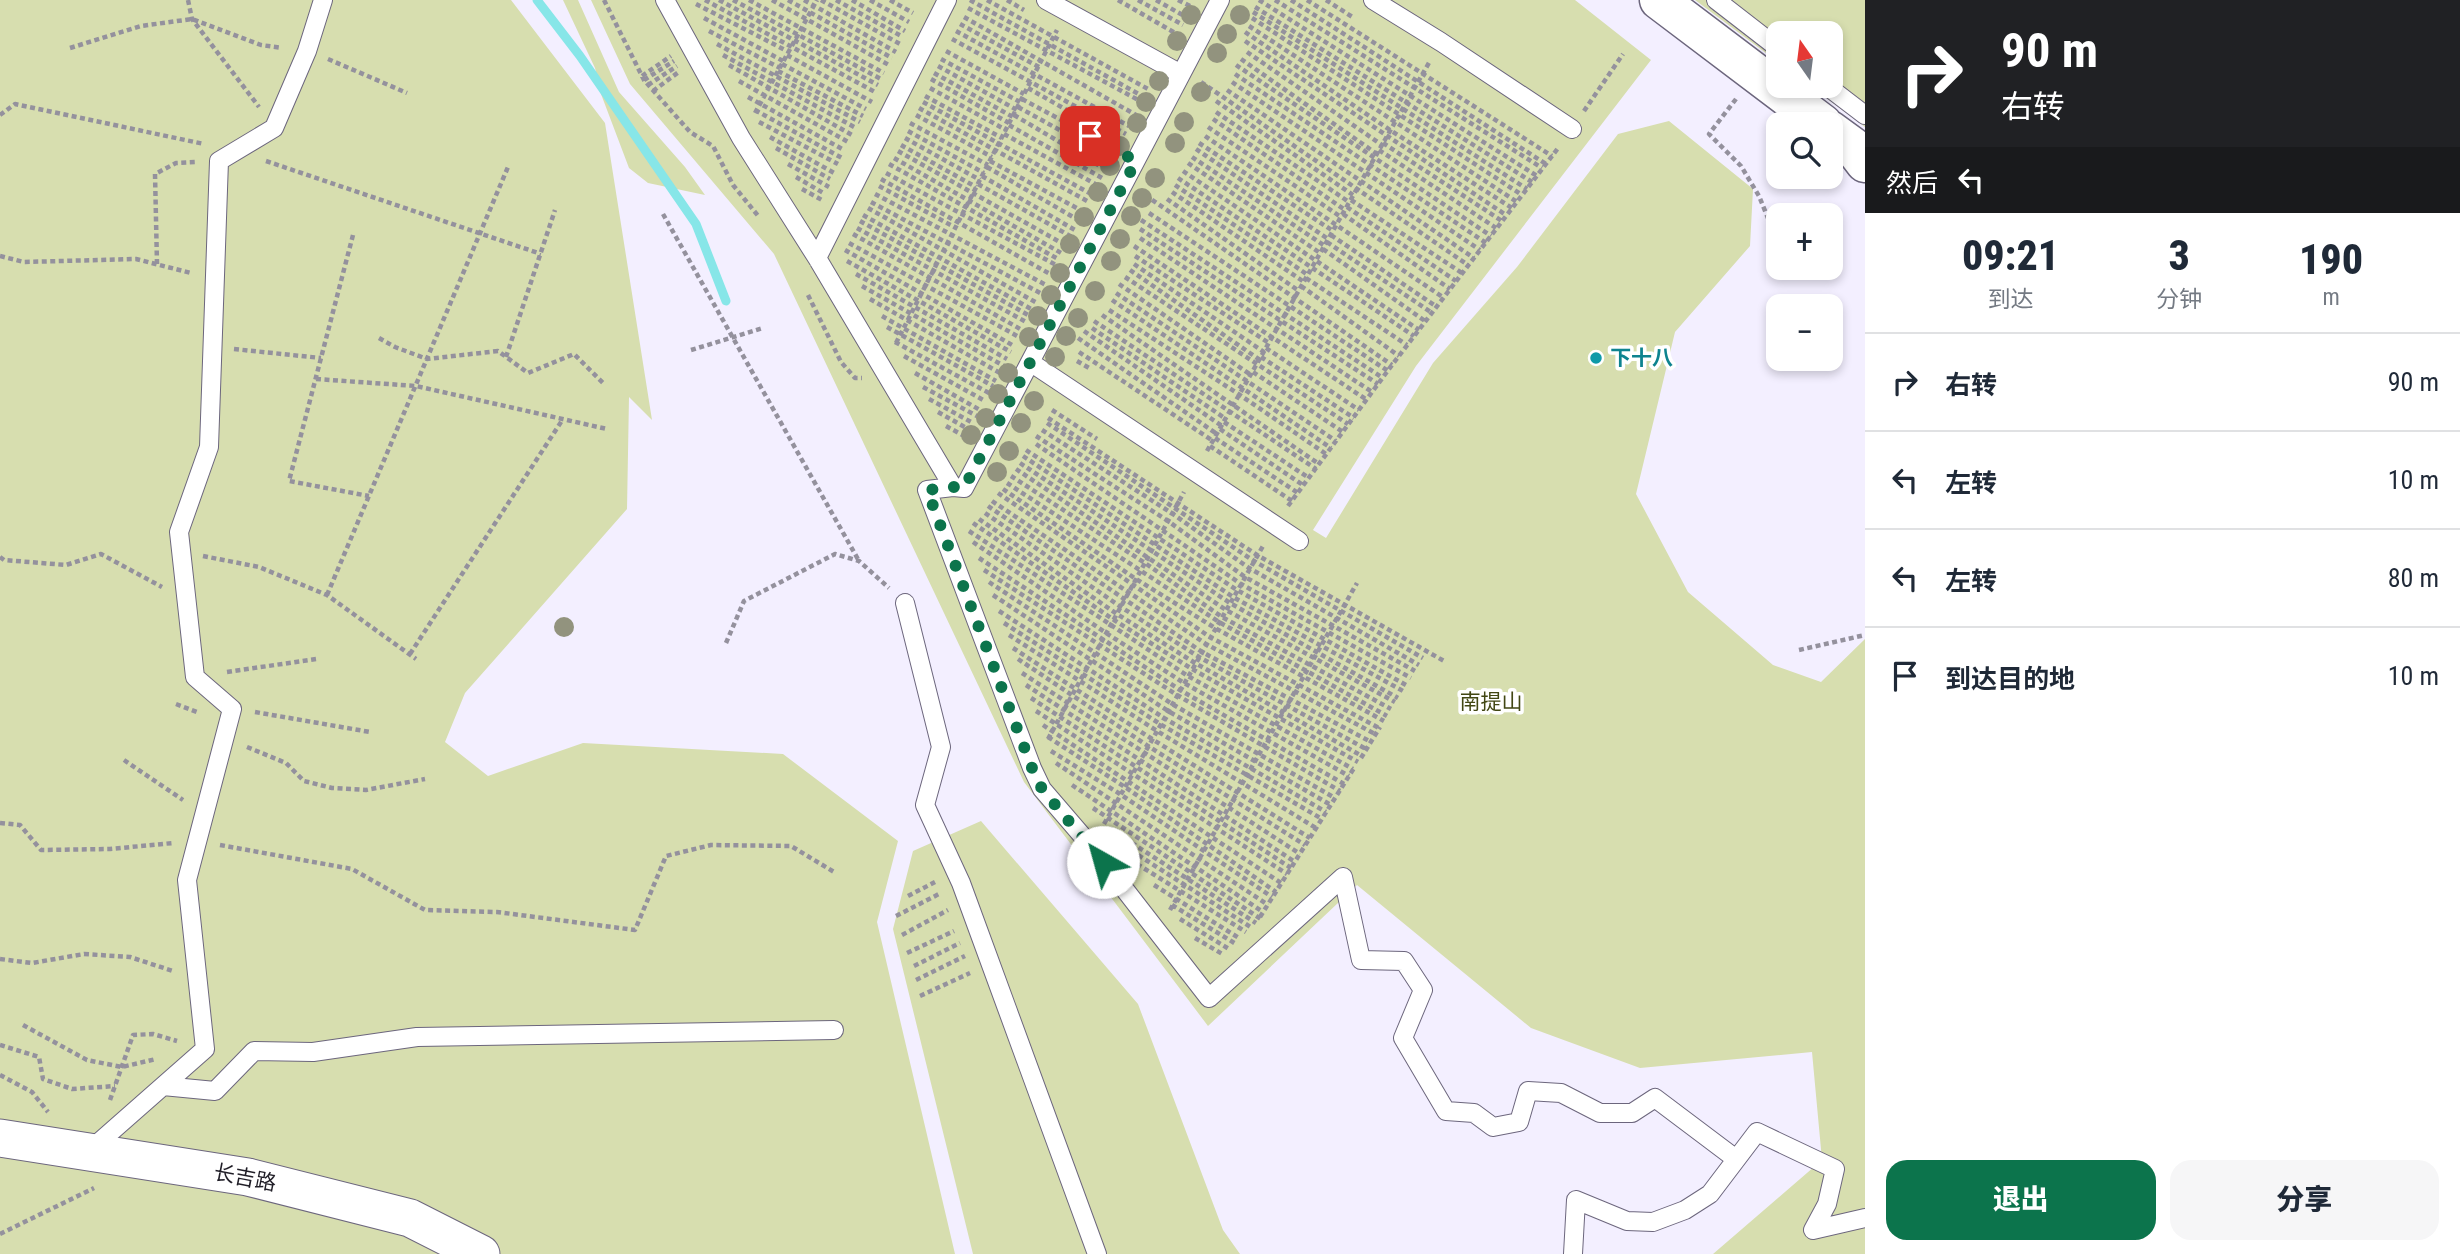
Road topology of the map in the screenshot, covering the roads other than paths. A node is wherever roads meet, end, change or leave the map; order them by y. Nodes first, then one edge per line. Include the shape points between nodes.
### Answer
1 (323, 0) edge
2 (1046, 0) edge
3 (1220, 0) edge
4 (1373, 0) edge
5 (1660, 0) edge
6 (1716, 0) edge
7 (677, 5) edge
8 (935, 23) edge
9 (1766, 59) edge
10 (1766, 59) edge
11 (1182, 72) junction
12 (1808, 98) edge
13 (1833, 98) edge
14 (1573, 129) road end
15 (1850, 136) edge
16 (832, 232) junction
17 (1034, 354) junction
18 (953, 487) junction
19 (1299, 541) dead end
20 (905, 603) road end
21 (834, 1030) dead end
22 (163, 1086) junction
23 (0, 1138) edge
24 (88, 1152) junction
25 (1736, 1159) junction
26 (1865, 1218) edge
27 (481, 1254) edge
28 (1097, 1254) edge
29 (1573, 1254) edge

1 - 22 lane via 274,128 219,161 209,447 179,532 195,677 229,715 187,880 205,1049
2 - 11 lane
3 - 11 lane
4 - 14 lane
5 - 9 street
6 - 10 lane
7 - 16 lane via 691,48 748,146
8 - 16 lane
11 - 17 lane
12 - 15 street
13 - 15 lane
16 - 18 lane via 842,302
17 - 18 lane via 964,488
17 - 19 lane
18 - 25 lane via 927,490 1042,789 1161,927 1209,998 1343,877 1361,961 1404,961 1423,990 1403,1038 1446,1111 1474,1113 1493,1127 1519,1122 1528,1091 1561,1093 1600,1113 1632,1114 1655,1098
20 - 28 lane via 941,747 925,805 964,891
21 - 22 lane via 417,1037 313,1052 254,1051 215,1091
22 - 24 lane
23 - 24 street, 长吉路
24 - 27 street, 长吉路 via 248,1177 410,1218
25 - 26 lane via 1758,1132 1835,1169 1827,1204 1813,1230
25 - 29 lane via 1710,1194 1654,1222 1627,1221 1576,1200

